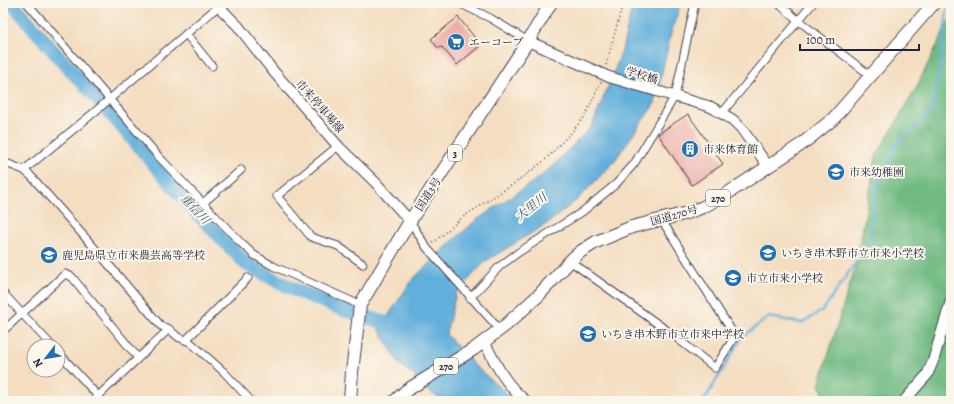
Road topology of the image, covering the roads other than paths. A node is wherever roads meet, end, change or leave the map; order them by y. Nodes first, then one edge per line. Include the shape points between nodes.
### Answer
1 (27, 3) edge
2 (459, 3) edge
3 (551, 3) edge
4 (695, 3) edge
5 (778, 3) edge
6 (813, 3) edge
7 (934, 3) edge
8 (218, 4) edge
9 (799, 21) junction
10 (186, 34) junction
11 (528, 41) junction
12 (212, 66) dead end
13 (871, 76) junction
14 (671, 96) junction
15 (110, 99) junction
16 (722, 113) junction
17 (338, 146) junction
18 (3, 162) edge
19 (768, 166) junction
20 (24, 170) junction
21 (240, 170) dead end
22 (203, 203) junction
23 (661, 219) junction
24 (410, 221) junction
25 (570, 261) junction
26 (363, 264) dead end
27 (248, 278) dead end
28 (3, 293) edge
29 (469, 296) junction
30 (951, 301) edge
31 (360, 305) junction
32 (22, 314) junction
33 (170, 329) junction
34 (500, 330) junction
35 (3, 331) edge
36 (44, 338) edge
37 (186, 340) junction
38 (484, 342) junction
39 (138, 358) junction
40 (66, 361) edge
41 (98, 396) junction
42 (93, 401) edge
43 (251, 401) edge
44 (350, 401) edge
45 (395, 401) edge
46 (526, 401) edge
47 (904, 401) edge

1 - 15 street
2 - 11 street
3 - 11 highway, 国道3号 / 3
4 - 14 street
5 - 9 street
6 - 9 street
7 - 13 highway, 国道270号 / 270
8 - 10 street
8 - 17 street, 市来停車場線
9 - 13 street
9 - 16 street
10 - 12 street
10 - 15 street
11 - 14 street, 学校橋 via 606,76
11 - 24 highway, 国道3号 / 3
13 - 19 highway, 国道270号 / 270 via 833,119 802,144
14 - 16 street, 学校橋
14 - 29 street via 634,164 616,184 582,212 500,266
15 - 20 street
15 - 22 street
16 - 19 street, 学校橋 via 741,128
17 - 24 street, 市来停車場線
17 - 26 street via 277,196 311,236 338,246
18 - 20 street
19 - 23 highway, 国道270号 / 270 via 703,207
20 - 33 street via 161,326
21 - 22 street
22 - 31 street via 254,255 289,274
23 - 25 highway, 国道270号 / 270 via 619,232 589,246
23 - 25 street via 735,336 715,368
24 - 29 street via 429,249
24 - 31 highway, 国道3号 / 3
25 - 34 highway, 国道270号 / 270 via 524,310
27 - 37 street
28 - 32 street
29 - 34 street
30 - 47 street via 927,375
31 - 44 highway, 国道3号 / 3
32 - 35 street
32 - 36 street
32 - 39 street via 65,274 72,277
33 - 37 street via 178,337
33 - 39 street
34 - 38 highway, 国道270号 / 270
37 - 43 street via 224,372
38 - 45 highway, 国道270号 / 270 via 417,384
38 - 46 street via 512,388
39 - 41 street
40 - 41 street
41 - 42 street

